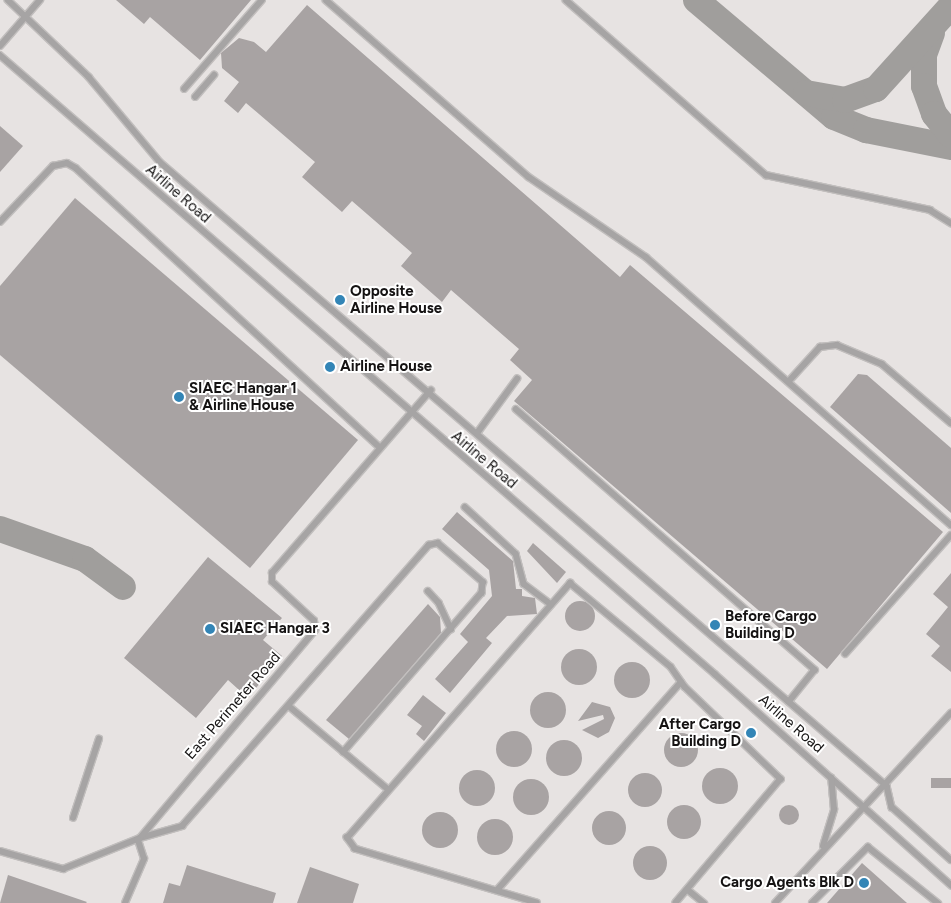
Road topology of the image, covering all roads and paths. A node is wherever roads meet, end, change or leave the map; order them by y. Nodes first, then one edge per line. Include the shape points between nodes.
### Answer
1 (8, 0) edge
2 (40, 0) edge
3 (262, 0) edge
4 (326, 0) edge
5 (566, 0) edge
6 (26, 15) junction
7 (0, 46) edge
8 (0, 55) edge
9 (214, 74) dead end
10 (184, 89) dead end
11 (194, 98) dead end
12 (0, 222) edge
13 (951, 222) edge
14 (517, 380) dead end
15 (789, 381) junction
16 (431, 390) junction
17 (516, 409) dead end
18 (410, 414) junction
19 (951, 423) edge
20 (478, 432) junction
21 (380, 448) junction
22 (465, 507) dead end
23 (951, 525) edge
24 (951, 535) edge
25 (428, 592) dead end
26 (552, 604) junction
27 (452, 629) junction
28 (845, 654) dead end
29 (682, 682) junction
30 (789, 702) junction
31 (289, 706) junction
32 (950, 715) edge
33 (99, 739) dead end
34 (344, 752) junction
35 (831, 776) junction
36 (887, 786) junction
37 (388, 789) junction
38 (864, 807) junction
39 (73, 818) dead end
40 (139, 839) junction
41 (0, 851) edge
42 (822, 851) junction
43 (951, 860) edge
44 (951, 885) edge
45 (498, 890) junction
46 (688, 890) junction
47 (125, 903) edge
48 (536, 903) edge
49 (676, 903) edge
50 (704, 903) edge
51 (775, 903) edge
52 (812, 903) edge
53 (938, 903) edge

1 - 6 lane, Airline Road
2 - 6 lane
3 - 10 lane
4 - 15 lane via 529,177 632,245
5 - 13 lane via 766,175 930,210
6 - 7 lane
6 - 16 lane, Airline Road via 89,77 160,162
8 - 18 lane, Airline Road
9 - 11 lane
12 - 21 lane via 53,166 67,163 76,168
14 - 20 lane
15 - 19 lane via 820,346 838,345 882,364
15 - 23 lane
16 - 18 lane, East Perimeter Road
16 - 20 lane, Airline Road
17 - 30 lane via 815,670
18 - 21 lane, East Perimeter Road
18 - 35 lane, Airline Road
20 - 30 lane, Airline Road
21 - 40 lane, East Perimeter Road via 272,573 272,582 314,621 315,630
22 - 26 lane via 516,554 524,584
24 - 28 lane
25 - 27 lane via 439,603
26 - 29 lane via 572,584 671,667
26 - 37 lane
27 - 31 lane via 482,593 483,582 433,542
27 - 34 lane
29 - 45 lane
29 - 46 lane via 782,779
30 - 36 lane, Airline Road
31 - 34 lane
31 - 40 lane via 182,826
32 - 36 lane
33 - 39 lane
34 - 37 lane
35 - 38 lane, Airline Road
35 - 42 lane via 834,810
36 - 38 lane
36 - 43 lane via 892,807
37 - 45 lane via 349,834 351,847
38 - 42 lane
38 - 44 lane, Airline Road
40 - 41 lane, East Perimeter Road via 63,869
40 - 47 lane via 144,859
42 - 51 lane
45 - 48 lane
46 - 49 lane
46 - 50 lane
52 - 53 lane via 868,847

